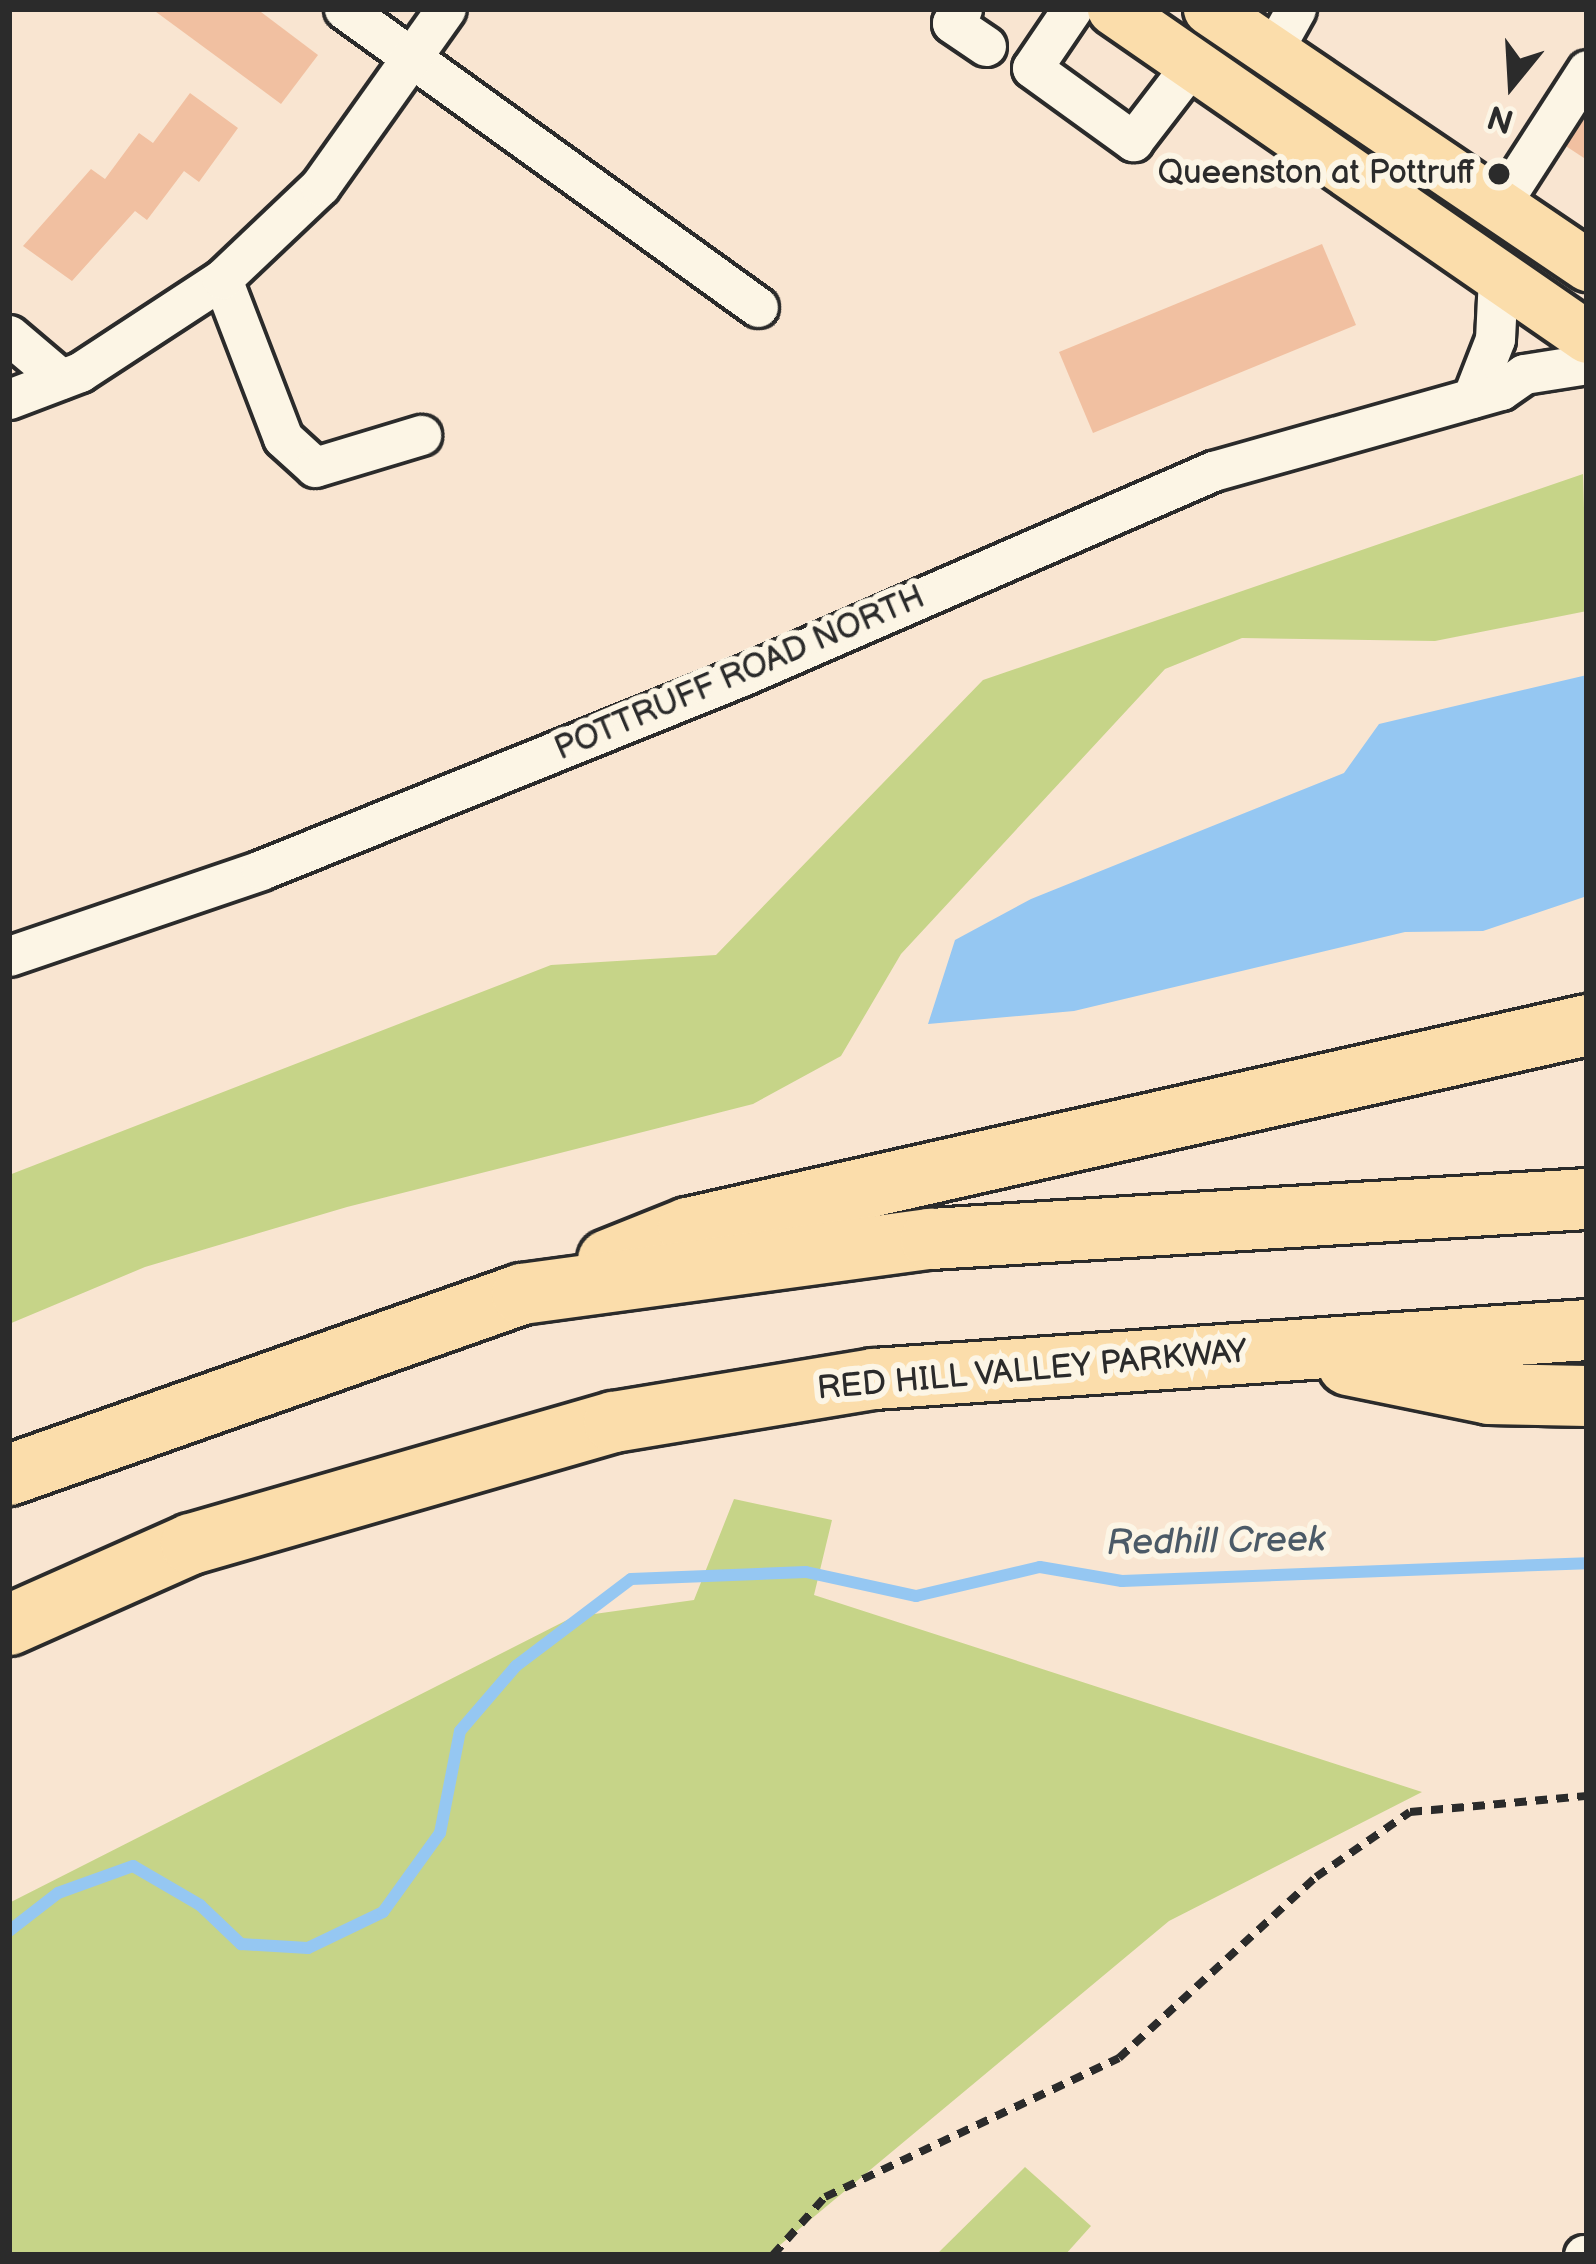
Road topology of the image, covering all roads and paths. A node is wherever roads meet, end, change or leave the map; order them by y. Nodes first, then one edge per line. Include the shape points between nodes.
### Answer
1 (344, 9) edge
2 (446, 9) edge
3 (962, 9) edge
4 (1072, 9) edge
5 (1113, 9) edge
6 (1254, 22) edge
7 (986, 46) dead end
8 (415, 58) junction
9 (1192, 64) junction
10 (1587, 70) edge
11 (1498, 208) junction
12 (1587, 265) edge
13 (1498, 278) junction
14 (222, 279) junction
15 (758, 307) dead end
16 (9, 335) edge
17 (1587, 337) edge
18 (1587, 364) edge
19 (61, 379) junction
20 (1472, 398) junction
21 (9, 399) edge
22 (421, 436) dead end
23 (9, 956) edge
24 (1587, 1025) edge
25 (1587, 1199) edge
26 (522, 1294) junction
27 (1587, 1330) edge
28 (1277, 1350) junction
29 (1587, 1396) edge
30 (9, 1474) edge
31 (9, 1625) edge
32 (1587, 1796) edge
33 (773, 2255) edge

1 - 8 street
2 - 8 street
3 - 7 street via 952,23
4 - 9 street via 1032,68 1133,141
5 - 9 main road
6 - 11 main road
8 - 14 street via 320,186
8 - 15 street
9 - 13 main road
10 - 11 street
11 - 12 main road
13 - 17 main road
13 - 20 street via 1495,339
14 - 19 street
14 - 22 street via 283,438 315,466
16 - 19 street
18 - 20 street, POTTRUFF ROAD NORTH via 1524,374
19 - 21 street
20 - 23 street, POTTRUFF ROAD NORTH via 1213,471 480,782
24 - 26 highway via 688,1228
25 - 26 highway via 932,1239
26 - 30 highway via 313,1360
27 - 28 highway, RED HILL VALLEY PARKWAY
28 - 29 highway via 1489,1394
28 - 31 highway, RED HILL VALLEY PARKWAY via 874,1379 614,1422 191,1544
32 - 33 path via 1410,1812 1316,1877 1119,2058 825,2197

